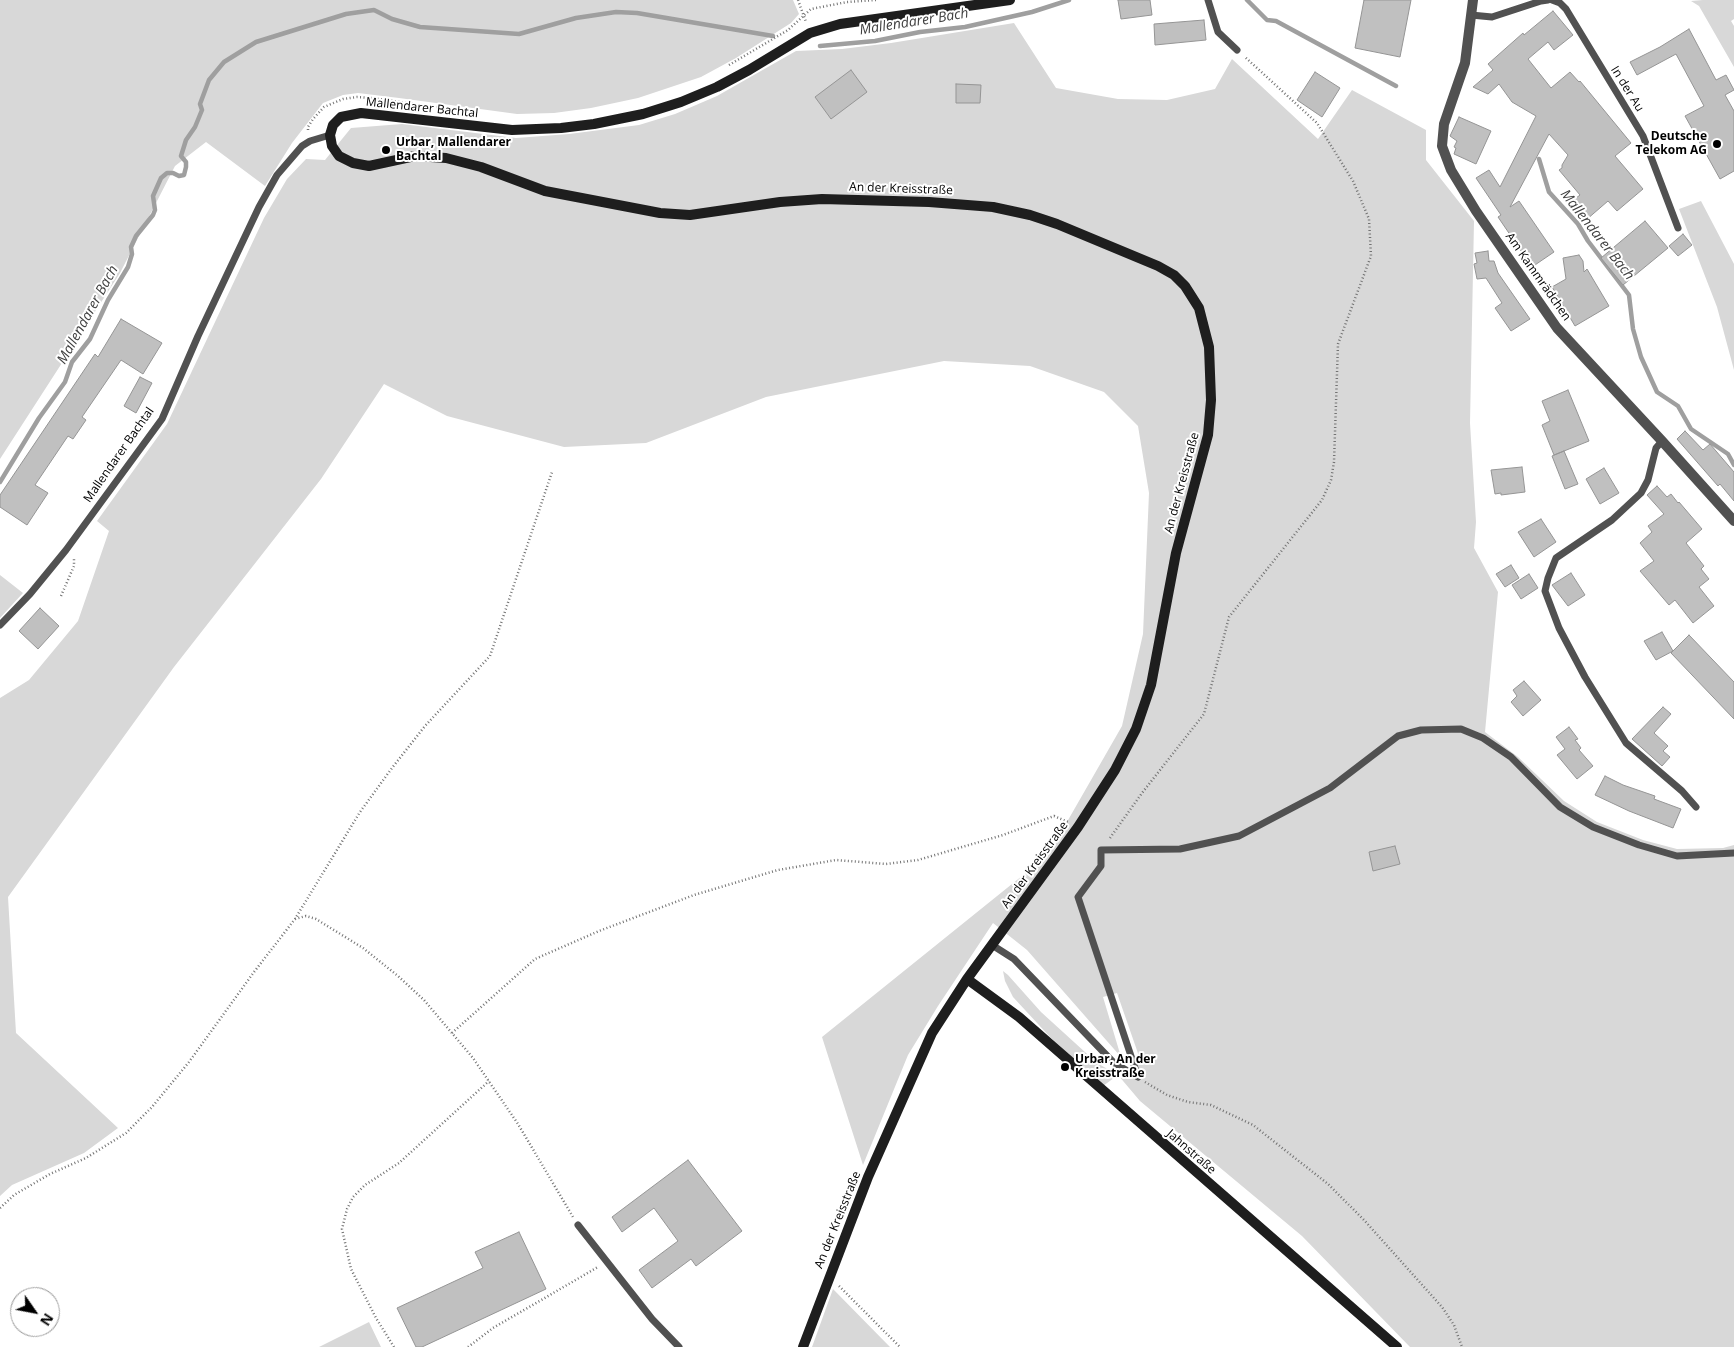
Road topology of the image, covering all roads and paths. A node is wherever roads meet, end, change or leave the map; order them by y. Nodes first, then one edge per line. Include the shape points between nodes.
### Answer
1 (798, 0) edge
2 (876, 0) edge
3 (1010, 0) edge
4 (1208, 0) edge
5 (1473, 0) edge
6 (1548, 0) edge
7 (1552, 0) edge
8 (804, 15) junction
9 (1471, 15) junction
10 (1237, 50) joint
11 (725, 67) dead end
12 (445, 109) dead end
13 (330, 135) junction
14 (310, 141) junction
15 (1678, 228) dead end
16 (1662, 441) junction
17 (552, 472) dead end
18 (1734, 520) edge
19 (66, 550) junction
20 (61, 596) dead end
21 (0, 625) edge
22 (1696, 807) dead end
23 (1078, 827) junction
24 (1101, 850) junction
25 (1734, 853) edge
26 (295, 919) junction
27 (992, 945) junction
28 (967, 979) junction
29 (452, 1033) junction
30 (1138, 1077) junction
31 (488, 1081) junction
32 (0, 1208) edge
33 (578, 1225) joint
34 (607, 1262) junction
35 (828, 1280) junction
36 (394, 1347) edge
37 (468, 1347) edge
38 (679, 1347) edge
39 (803, 1347) edge
40 (900, 1347) edge
41 (1396, 1347) edge
42 (1462, 1347) edge

1 - 8 path
2 - 8 path via 811,9
3 - 13 street, Mallendarer Bachtal via 840,24 810,33 718,87 643,114 594,124 512,130 361,113 341,117
4 - 10 lane via 1218,32
5 - 9 street, Am Kammrädchen
6 - 9 lane via 1492,17
7 - 15 lane, In der Au via 1566,10 1643,136
8 - 11 path via 788,30
9 - 16 street, Am Kammrädchen via 1465,63 1444,124 1442,146 1451,170 1557,328
10 - 24 path via 1317,123 1353,181 1369,219 1371,256 1338,344 1334,462 1331,480 1322,500 1229,617 1204,714
12 - 14 path via 372,98 343,99 324,107 313,119 308,127
13 - 14 lane, Mallendarer Bachtal
13 - 23 street, An der Kreisstraße via 339,156 353,163 369,166 415,156 446,158 482,166 545,191 660,213 690,215 822,199 993,207 1057,224 1127,252 1166,271 1185,286 1199,308 1209,347 1211,400 1208,436 1176,553 1151,685 1136,729
14 - 19 lane, Mallendarer Bachtal via 296,152 278,175 259,207 162,419
16 - 18 street, Am Kammrädchen
16 - 22 lane via 1656,448 1648,480 1641,493 1612,520 1556,558 1546,591 1559,628 1626,743
17 - 26 path via 490,656 425,726 392,768 360,812
19 - 20 path via 72,555 74,566
19 - 21 lane, Mallendarer Bachtal
23 - 27 street, An der Kreisstraße
23 - 29 path via 1054,816 918,860 886,864 836,860 778,870 694,895 535,959
24 - 25 lane via 1180,849 1239,836 1330,788 1398,736 1421,730 1461,729 1483,738 1511,757 1560,807 1593,827 1639,846 1677,856
24 - 30 lane via 1101,866 1078,897
26 - 29 path via 306,916 316,919 363,948 424,1000
26 - 32 path via 189,1062 126,1133 14,1195
27 - 28 street, An der Kreisstraße
27 - 30 lane via 1014,959 1114,1063
28 - 35 street, An der Kreisstraße via 932,1033 868,1176
28 - 41 street, Jahnstraße via 1019,1017
29 - 31 path
30 - 42 path via 1166,1095 1211,1106 1253,1125 1328,1184 1442,1307 1454,1325
31 - 33 path via 518,1124
31 - 36 path via 399,1163 365,1186 347,1209 342,1228 351,1269
33 - 34 lane
34 - 37 path via 493,1328
34 - 38 lane via 652,1319
35 - 39 street, An der Kreisstraße
35 - 40 path via 835,1282

